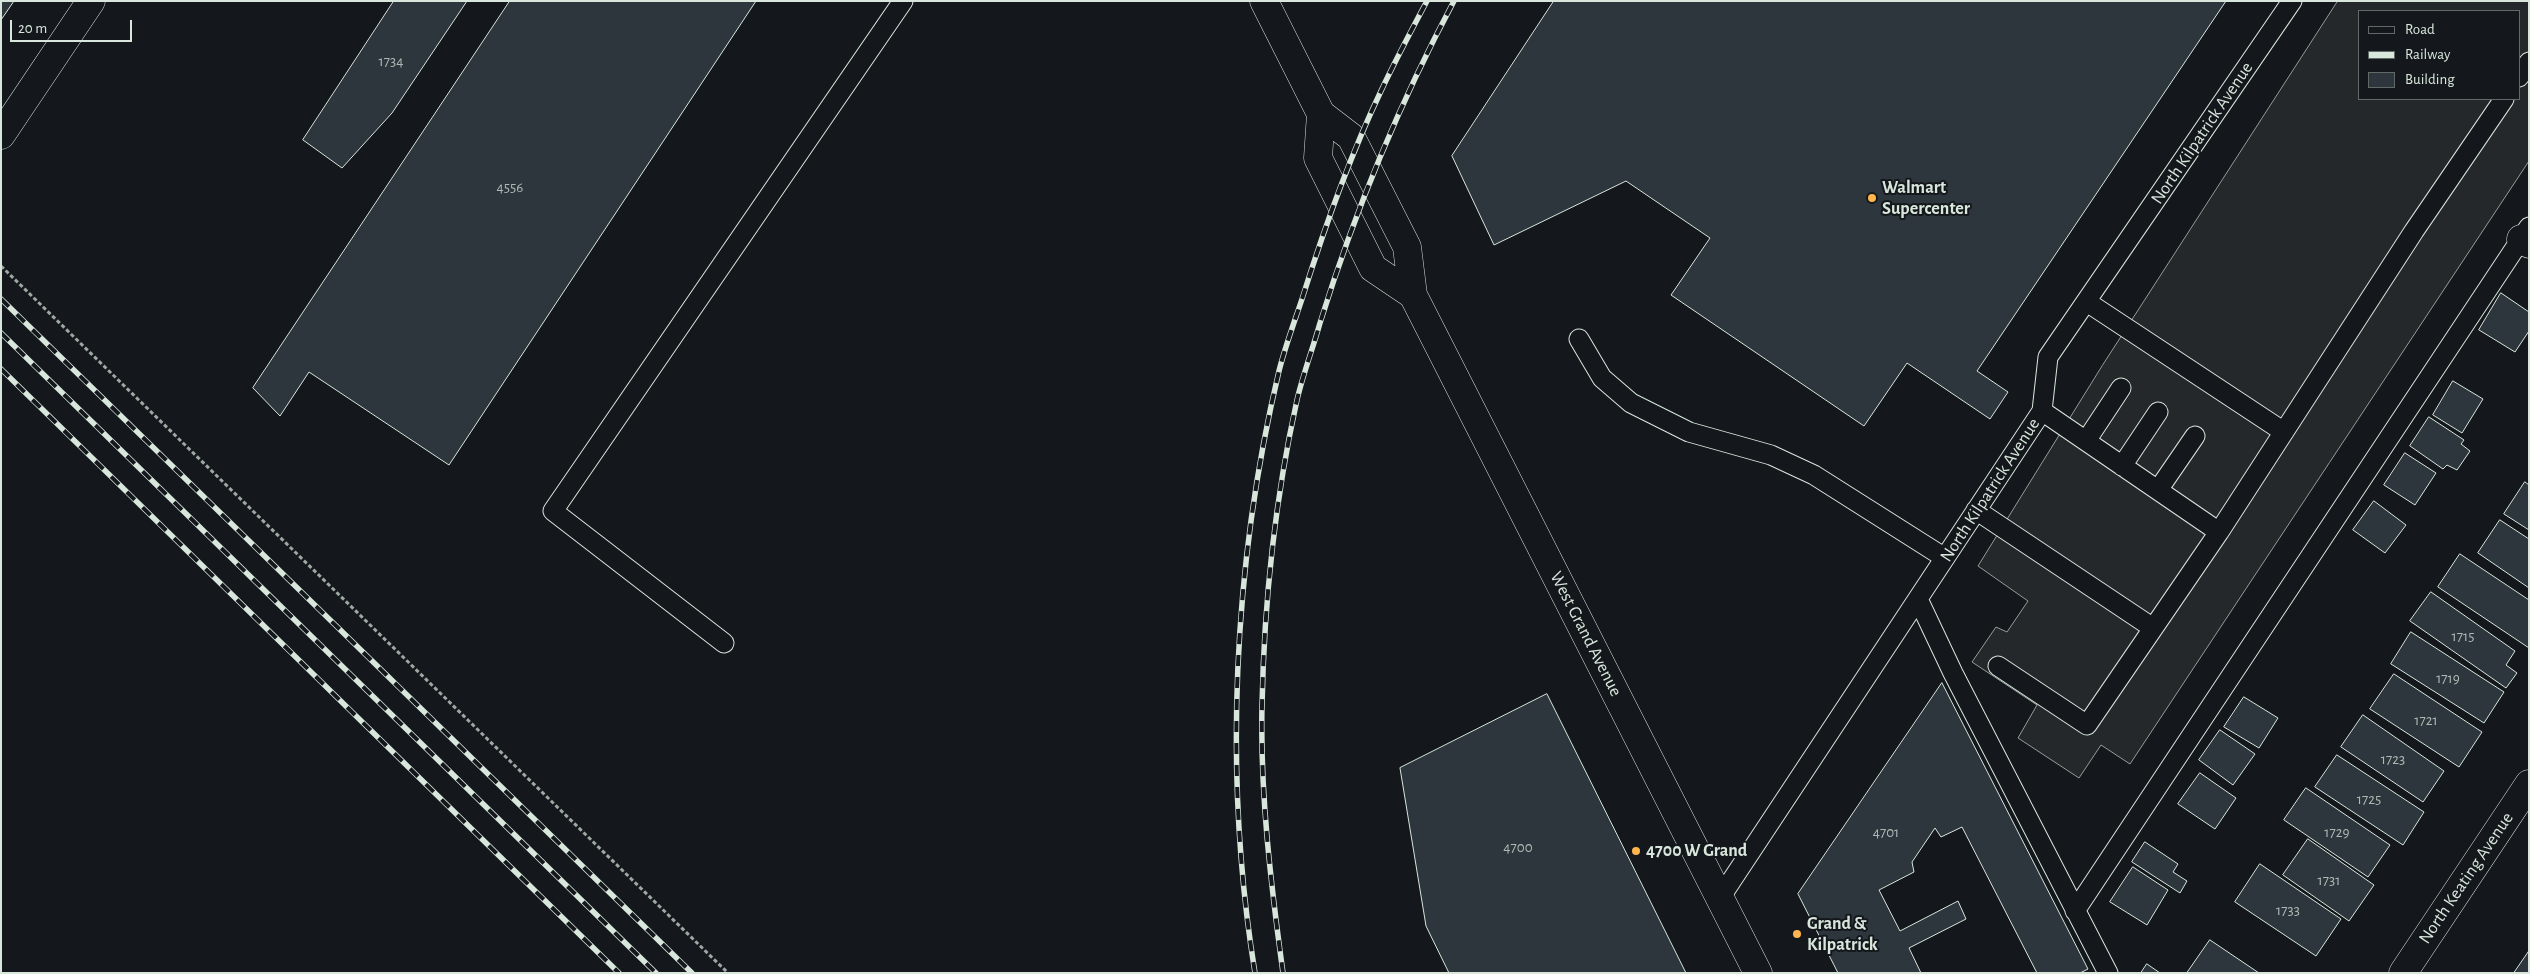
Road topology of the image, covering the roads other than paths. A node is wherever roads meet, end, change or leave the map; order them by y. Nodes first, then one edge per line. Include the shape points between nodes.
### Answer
1 (91, 1) edge
2 (903, 1) edge
3 (1264, 1) edge
4 (2292, 1) edge
5 (2529, 62) edge
6 (2520, 76) edge
7 (2503, 100) edge
8 (1321, 114) junction
9 (1, 135) edge
10 (2526, 237) edge
11 (1413, 295) junction
12 (2087, 302) junction
13 (1578, 339) dead end
14 (2121, 388) dead end
15 (2042, 411) junction
16 (2158, 412) dead end
17 (2284, 432) junction
18 (2194, 436) dead end
19 (2086, 441) junction
20 (2122, 466) junction
21 (2158, 490) junction
22 (1976, 510) junction
23 (2219, 532) junction
24 (1945, 558) junction
25 (1918, 599) junction
26 (2153, 628) junction
27 (724, 643) dead end
28 (1998, 666) dead end
29 (2529, 784) edge
30 (1720, 898) junction
31 (2076, 911) junction
32 (1758, 973) edge
33 (2108, 973) edge
34 (2403, 973) edge

1 - 9 main road
2 - 27 lane via 553,511
3 - 8 main road, West Grand Avenue
4 - 12 lane, North Kilpatrick Avenue
5 - 6 lane
7 - 17 lane
8 - 11 main road, West Grand Avenue via 1351,137 1360,154 1407,247
8 - 11 main road, West Grand Avenue via 1318,158 1373,268
10 - 31 lane
11 - 30 main road, West Grand Avenue
12 - 15 lane, North Kilpatrick Avenue via 2048,357
12 - 17 lane via 2145,350 2219,400
13 - 24 lane via 1602,378 1631,403 1689,432 1771,456 1814,475
14 - 19 lane
15 - 19 lane
15 - 22 lane, North Kilpatrick Avenue
16 - 20 lane
17 - 23 lane
18 - 21 lane
19 - 20 lane
20 - 21 lane
21 - 23 lane
22 - 24 lane, North Kilpatrick Avenue
22 - 26 lane
23 - 26 lane
24 - 25 lane, North Kilpatrick Avenue
25 - 30 lane, North Kilpatrick Avenue
25 - 31 lane
26 - 28 lane via 2087,725
29 - 34 main road, North Keating Avenue
30 - 32 main road, West Grand Avenue
31 - 33 lane

